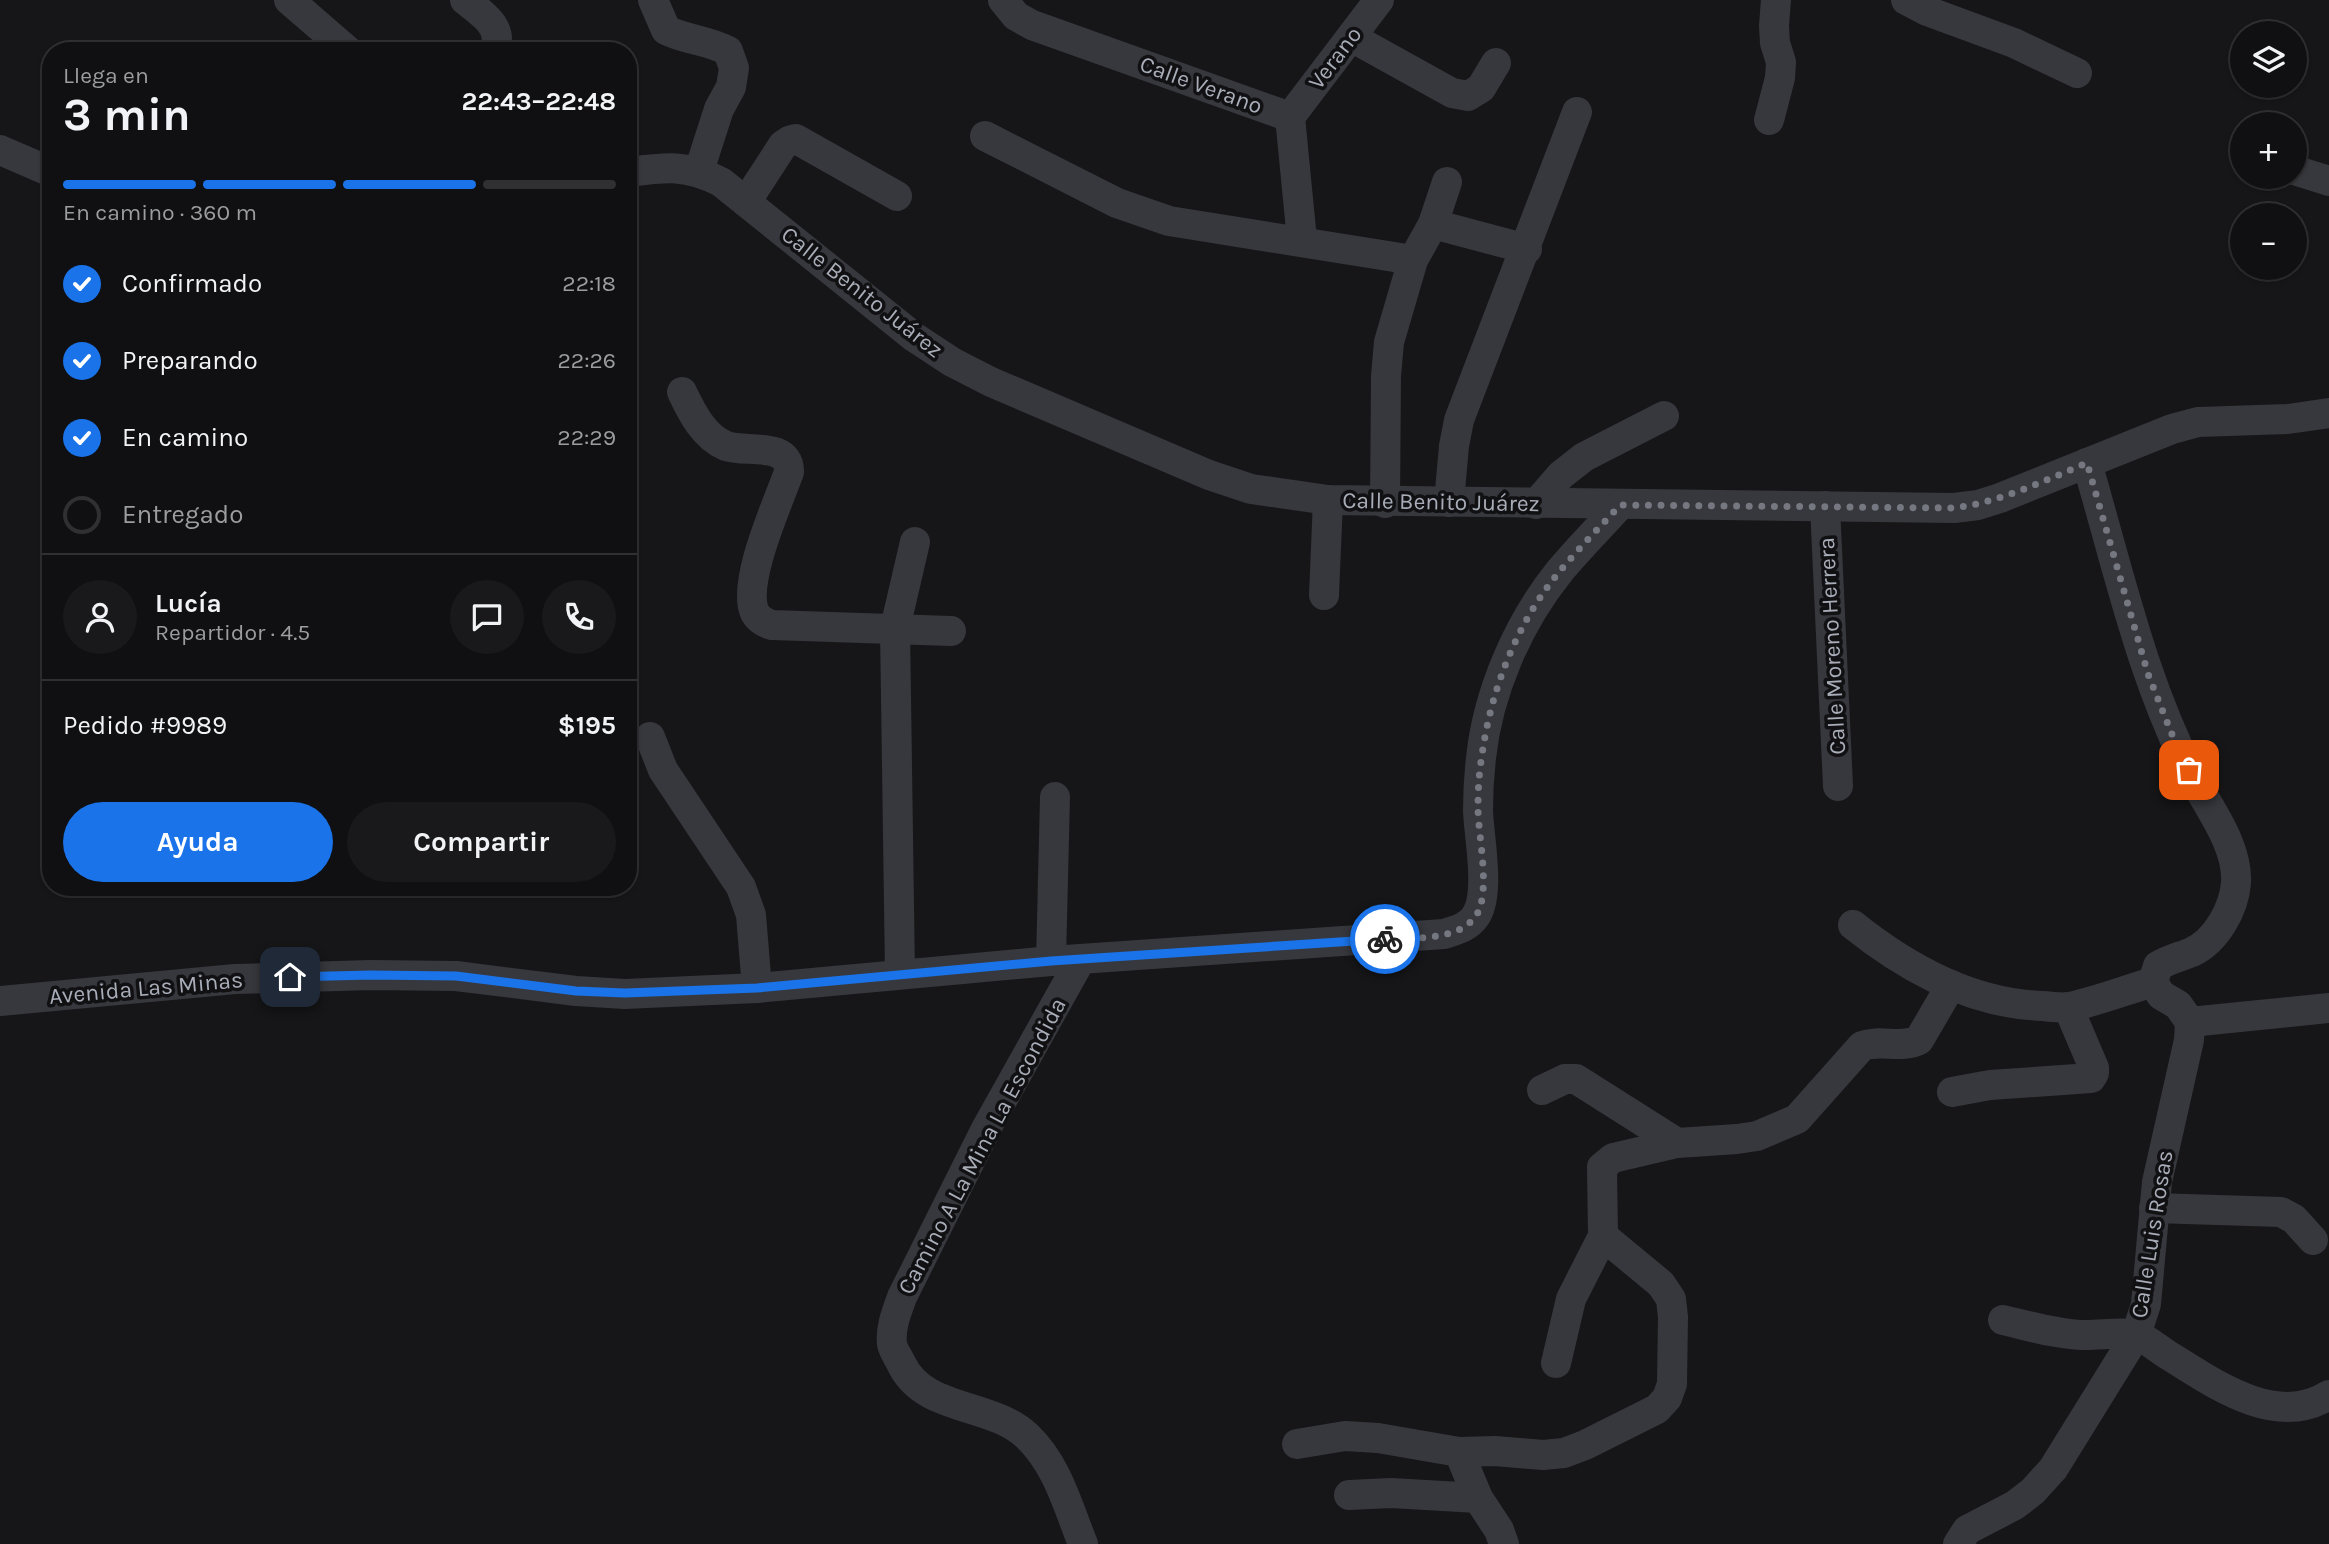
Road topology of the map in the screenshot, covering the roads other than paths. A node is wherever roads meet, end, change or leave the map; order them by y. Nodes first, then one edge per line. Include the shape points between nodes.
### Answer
1 (289, 0) edge
2 (465, 0) edge
3 (653, 0) edge
4 (1003, 0) edge
5 (1379, 0) edge
6 (1776, 0) edge
7 (1906, 0) edge
8 (1351, 37) junction
9 (338, 42) edge
10 (499, 42) edge
11 (1496, 63) dead end
12 (2077, 73) dead end
13 (1577, 112) dead end
14 (1290, 117) junction
15 (1769, 120) dead end
16 (985, 136) dead end
17 (0, 150) edge
18 (42, 168) edge
19 (637, 171) edge
20 (699, 171) junction
21 (2307, 174) edge
22 (1447, 181) dead end
23 (2329, 181) edge
24 (897, 196) dead end
25 (746, 202) junction
26 (1433, 224) junction
27 (1302, 240) junction
28 (1527, 249) junction
29 (1413, 260) junction
30 (682, 392) dead end
31 (2329, 413) edge
32 (1664, 416) dead end
33 (2087, 463) junction
34 (1328, 500) junction
35 (1449, 502) junction
36 (1385, 503) junction
37 (1536, 504) junction
38 (1620, 505) junction
39 (1825, 506) junction
40 (915, 542) dead end
41 (1324, 595) dead end
42 (895, 628) junction
43 (951, 631) dead end
44 (650, 737) dead end
45 (1838, 786) dead end
46 (1055, 797) dead end
47 (1853, 925) dead end
48 (1081, 960) junction
49 (1051, 961) junction
50 (900, 974) junction
51 (2153, 982) junction
52 (1951, 985) junction
53 (757, 988) junction
54 (0, 1001) edge
55 (2068, 1007) junction
56 (2329, 1008) edge
57 (2190, 1022) junction
58 (1542, 1090) dead end
59 (1952, 1092) dead end
60 (1677, 1143) junction
61 (2154, 1208) junction
62 (1603, 1236) junction
63 (2313, 1240) dead end
64 (2003, 1320) dead end
65 (2136, 1335) junction
66 (1556, 1363) dead end
67 (2329, 1395) edge
68 (1297, 1444) dead end
69 (1459, 1452) junction
70 (1349, 1495) dead end
71 (1478, 1498) junction
72 (1083, 1544) edge
73 (1504, 1544) edge
74 (1958, 1544) edge

1 - 9 street
2 - 10 street via 498,31
3 - 20 street via 666,30 728,51 734,68
4 - 14 street, Calle Verano via 1016,16 1032,25
5 - 8 street, Verano
6 - 15 street via 1775,43 1781,62
7 - 12 street
8 - 11 street via 1452,93 1468,96 1481,88
8 - 14 street, Verano
13 - 28 street
14 - 27 street, Calle Verano
16 - 27 street via 1117,203 1169,221
17 - 18 street
19 - 20 street, Calle Benito Juárez via 668,167
20 - 25 street, Calle Benito Juárez
21 - 23 street
22 - 26 street
24 - 25 street via 796,139 783,145
25 - 34 street, Calle Benito Juárez via 914,337 991,382 1209,475 1251,489
26 - 28 street
26 - 29 street
27 - 29 street
28 - 35 street via 1460,420
29 - 36 street via 1389,342
30 - 42 street via 708,434 727,446 776,452 789,463 753,580 756,615 772,625
31 - 33 street, Calle Benito Juárez via 2199,422
32 - 37 street via 1584,457
33 - 39 street, Calle Benito Juárez via 1978,505
33 - 51 street via 2161,710 2233,857 2236,883 2229,911 2214,935 2193,952 2158,966
34 - 36 street, Calle Benito Juárez
34 - 41 street
35 - 36 street, Calle Benito Juárez
35 - 37 street, Calle Benito Juárez
37 - 38 street, Calle Benito Juárez
38 - 39 street, Calle Benito Juárez
38 - 48 street, Avenida Las Minas via 1559,572 1532,611 1506,663 1481,756 1478,807 1483,896 1476,915 1464,928 1444,934
39 - 45 street, Calle Moreno Herrera
40 - 42 street
42 - 43 street
42 - 50 street
44 - 53 street via 663,770 741,887 751,915
46 - 49 street
47 - 52 street via 1887,952
48 - 49 street, Avenida Las Minas
48 - 72 street, Camino A La Mina La Escondida via 987,1127 902,1297 892,1344 906,1374 929,1395 1000,1419 1026,1434 1045,1455
49 - 50 street, Avenida Las Minas
50 - 53 street, Avenida Las Minas
51 - 55 street
51 - 57 street
52 - 55 street via 1990,1000
52 - 60 street via 1919,1040 1862,1046 1797,1119 1758,1136
53 - 54 street, Avenida Las Minas via 625,993 456,976 371,975 235,979
55 - 59 street via 2094,1068 2091,1078
56 - 57 street
57 - 61 street, Calle Luis Rosas
58 - 60 street via 1576,1079
60 - 62 street via 1606,1161 1601,1174
61 - 63 street via 2281,1212
61 - 65 street, Calle Luis Rosas via 2146,1304
62 - 66 street via 1572,1299
62 - 69 street via 1661,1284 1671,1299 1672,1384 1667,1398 1657,1409 1564,1453
64 - 65 street via 2068,1334
65 - 67 street via 2253,1402 2314,1405
65 - 74 street, Calle Luis Rosas via 2053,1469 2015,1505 1967,1530
68 - 69 street via 1345,1436
69 - 71 street
70 - 71 street
71 - 73 street

